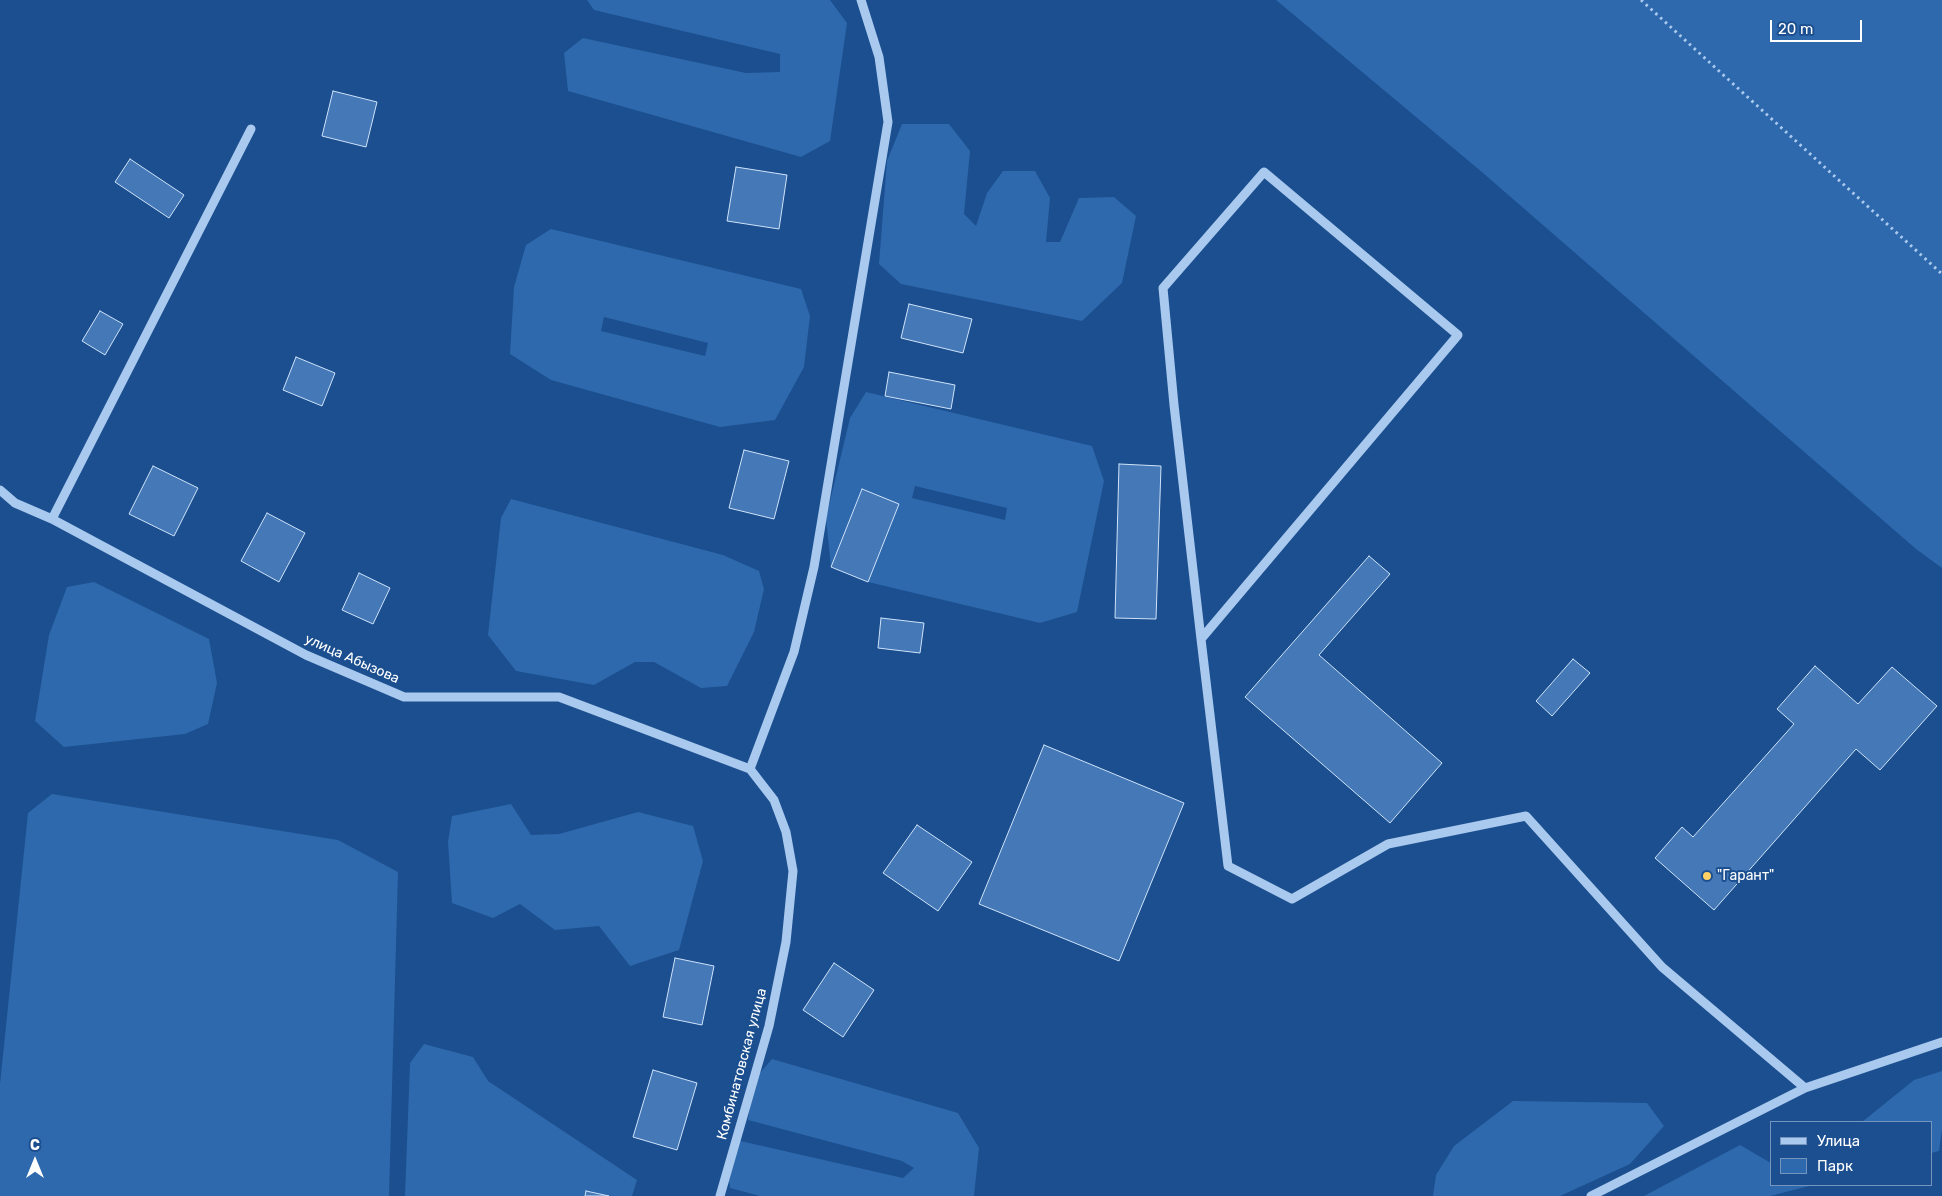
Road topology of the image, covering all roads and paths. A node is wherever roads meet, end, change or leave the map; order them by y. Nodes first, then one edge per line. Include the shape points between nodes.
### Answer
1 (861, 0) edge
2 (1641, 0) edge
3 (251, 129) dead end
4 (1942, 274) edge
5 (0, 490) edge
6 (52, 519) junction
7 (1201, 639) junction
8 (750, 769) junction
9 (1942, 1042) edge
10 (1804, 1088) junction
11 (720, 1196) edge
12 (1591, 1196) edge

1 - 8 street via 879,57 888,122 814,567 794,652
2 - 4 path
3 - 6 street
5 - 6 street, улица Абызова via 15,503
6 - 8 street, улица Абызова via 306,655 404,697 559,697
7 - 7 street via 1163,288 1264,172 1458,336
7 - 10 street via 1228,866 1292,899 1388,844 1526,816 1662,967
8 - 11 street, Комбинатовская улица via 774,800 786,832 793,871 786,942 769,1026
9 - 10 street
10 - 12 street

